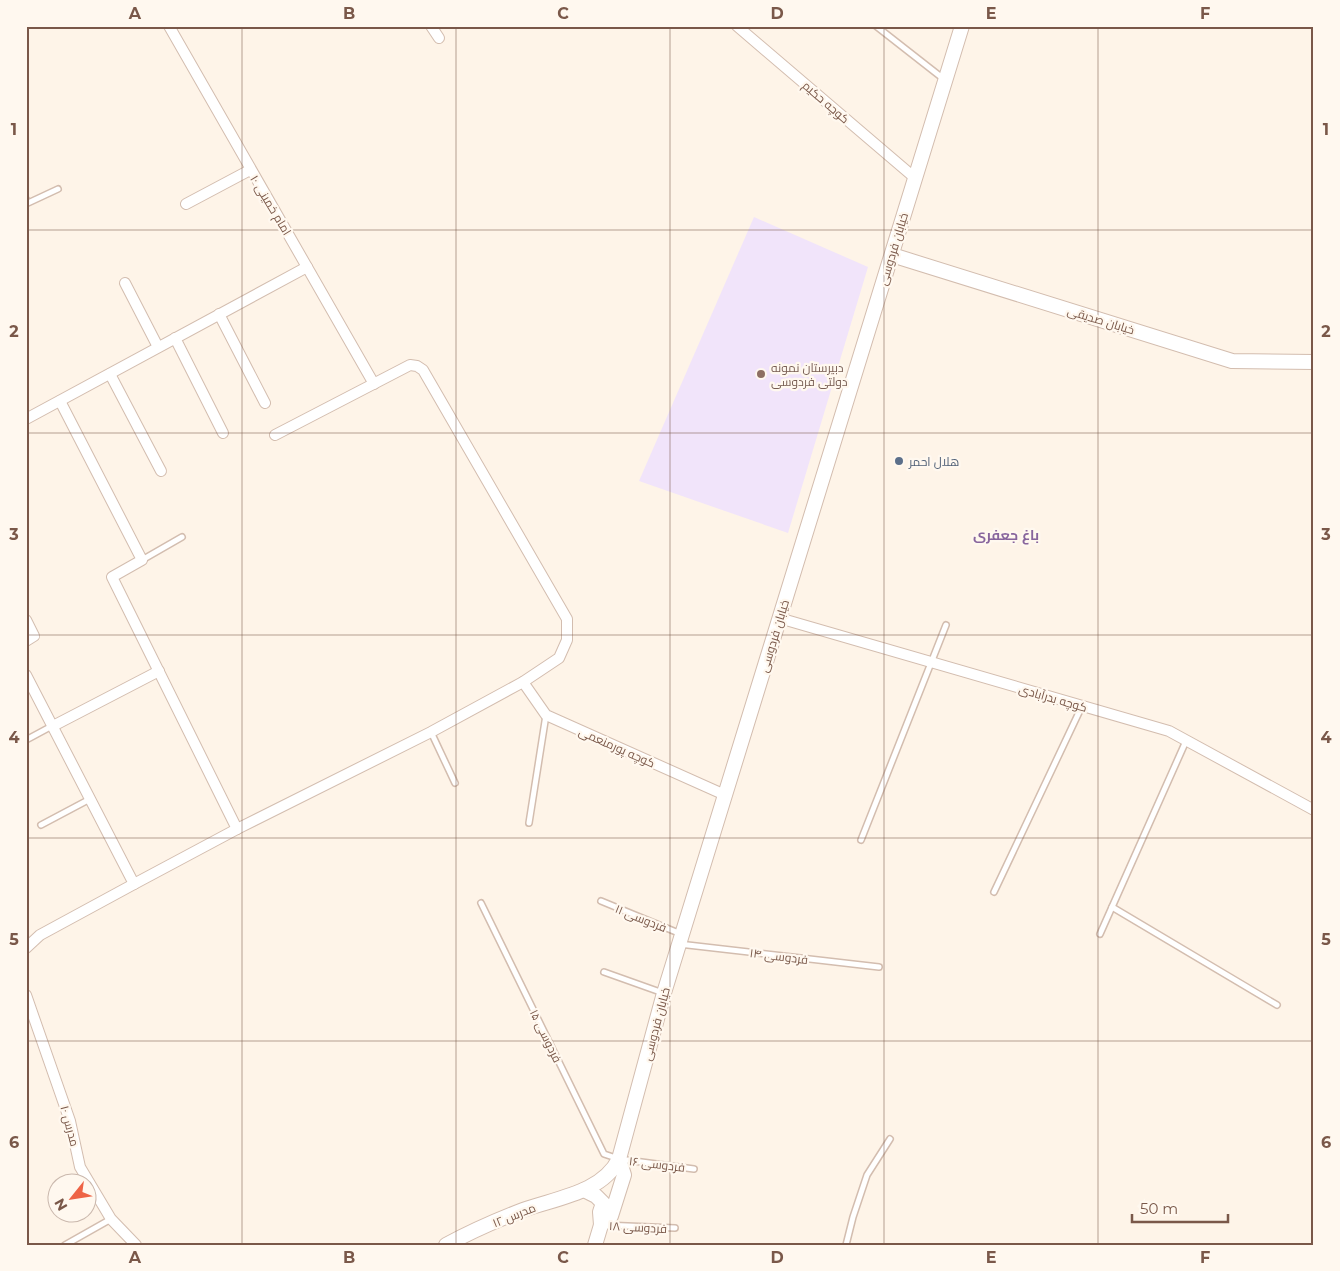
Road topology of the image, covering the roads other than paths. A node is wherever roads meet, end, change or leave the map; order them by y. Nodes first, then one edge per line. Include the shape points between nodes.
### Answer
1 (169, 26) edge
2 (431, 26) edge
3 (737, 26) edge
4 (876, 26) edge
5 (962, 26) edge
6 (439, 38) dead end
7 (946, 80) junction
8 (250, 170) junction
9 (915, 178) junction
10 (58, 188) dead end
11 (26, 199) edge
12 (186, 204) dead end
13 (892, 254) junction
14 (307, 267) junction
15 (125, 283) dead end
16 (219, 314) junction
17 (175, 338) junction
18 (158, 347) junction
19 (1314, 362) edge
20 (110, 374) junction
21 (374, 384) junction
22 (60, 401) junction
23 (265, 403) dead end
24 (26, 419) edge
25 (223, 433) dead end
26 (275, 435) dead end
27 (161, 471) dead end
28 (182, 537) dead end
29 (142, 560) junction
30 (779, 618) junction
31 (26, 620) edge
32 (946, 625) dead end
33 (26, 641) edge
34 (931, 662) junction
35 (159, 671) junction
36 (26, 675) edge
37 (523, 682) junction
38 (1082, 706) junction
39 (546, 715) junction
40 (53, 726) junction
41 (431, 732) junction
42 (26, 740) edge
43 (1186, 741) junction
44 (454, 783) dead end
45 (725, 795) junction
46 (90, 799) junction
47 (1314, 810) edge
48 (529, 823) dead end
49 (41, 825) dead end
50 (237, 829) junction
51 (862, 840) dead end
52 (134, 884) junction
53 (994, 892) dead end
54 (601, 901) dead end
55 (481, 902) dead end
56 (1112, 907) junction
57 (1100, 934) dead end
58 (680, 939) junction
59 (26, 948) edge
60 (879, 967) dead end
61 (604, 972) dead end
62 (664, 993) junction
63 (26, 994) edge
64 (1277, 1005) dead end
65 (890, 1139) dead end
66 (619, 1159) junction
67 (694, 1169) dead end
68 (584, 1190) junction
69 (112, 1219) junction
70 (601, 1225) junction
71 (675, 1228) dead end
72 (65, 1245) edge
73 (136, 1245) edge
74 (446, 1245) edge
75 (594, 1245) edge
76 (846, 1245) edge

1 - 8 street, امام خمینی ۱۰
2 - 6 street
3 - 9 street, کوچه حکیم
4 - 7 lane
5 - 7 street, خیابان فردوسی
7 - 9 street, خیابان فردوسی
8 - 12 street
8 - 14 street, امام خمینی ۱۰
9 - 13 street, خیابان فردوسی
10 - 11 lane via 28,203
13 - 19 street, خیابان صدیقی via 1232,361
13 - 30 street, خیابان فردوسی
14 - 16 street
14 - 21 street, امام خمینی ۱۰
15 - 18 street
16 - 17 street
16 - 23 street
17 - 18 street
17 - 25 street
18 - 20 street
20 - 22 street
20 - 27 street
21 - 26 street
21 - 37 street via 410,365 423,370 566,619 567,640 559,658
22 - 24 street
22 - 29 street
28 - 29 lane
29 - 35 street via 112,577
30 - 34 street, کوچه بدرآبادی
30 - 45 street, خیابان فردوسی
31 - 33 street via 34,636
32 - 34 lane
34 - 38 street, کوچه بدرآبادی
34 - 51 lane
35 - 40 street
35 - 50 street
36 - 40 street
37 - 39 street
37 - 41 street
38 - 43 street, کوچه بدرآبادی via 1169,731
38 - 53 lane
39 - 45 street, کوچه پورمنعمی
39 - 48 lane
40 - 42 lane
40 - 46 street
41 - 44 lane
41 - 50 street
43 - 47 street, کوچه بدرآبادی
43 - 56 lane
45 - 58 street, خیابان فردوسی
46 - 49 lane
46 - 52 street
50 - 52 street
52 - 59 street via 40,935
54 - 58 lane, فردوسی ۱۱
55 - 66 lane, فردوسی ۱۵ via 604,1154
56 - 57 lane
56 - 64 lane
58 - 60 lane, فردوسی ۱۴
58 - 62 street, خیابان فردوسی
61 - 62 lane
62 - 66 street, خیابان فردوسی
63 - 69 street, مدرس ۱۰ via 70,1120 80,1168
65 - 76 lane via 867,1175
66 - 67 lane, فردوسی ۱۶
66 - 68 street, مدرس ۱۲ via 613,1171
66 - 70 street, خیابان فردوسی via 624,1175 610,1216
68 - 70 street via 603,1202
68 - 74 street, مدرس ۱۲ via 522,1210
69 - 72 lane
69 - 73 street, مدرس ۱۰
70 - 71 lane, فردوسی ۱۸
70 - 75 street, خیابان فردوسی

